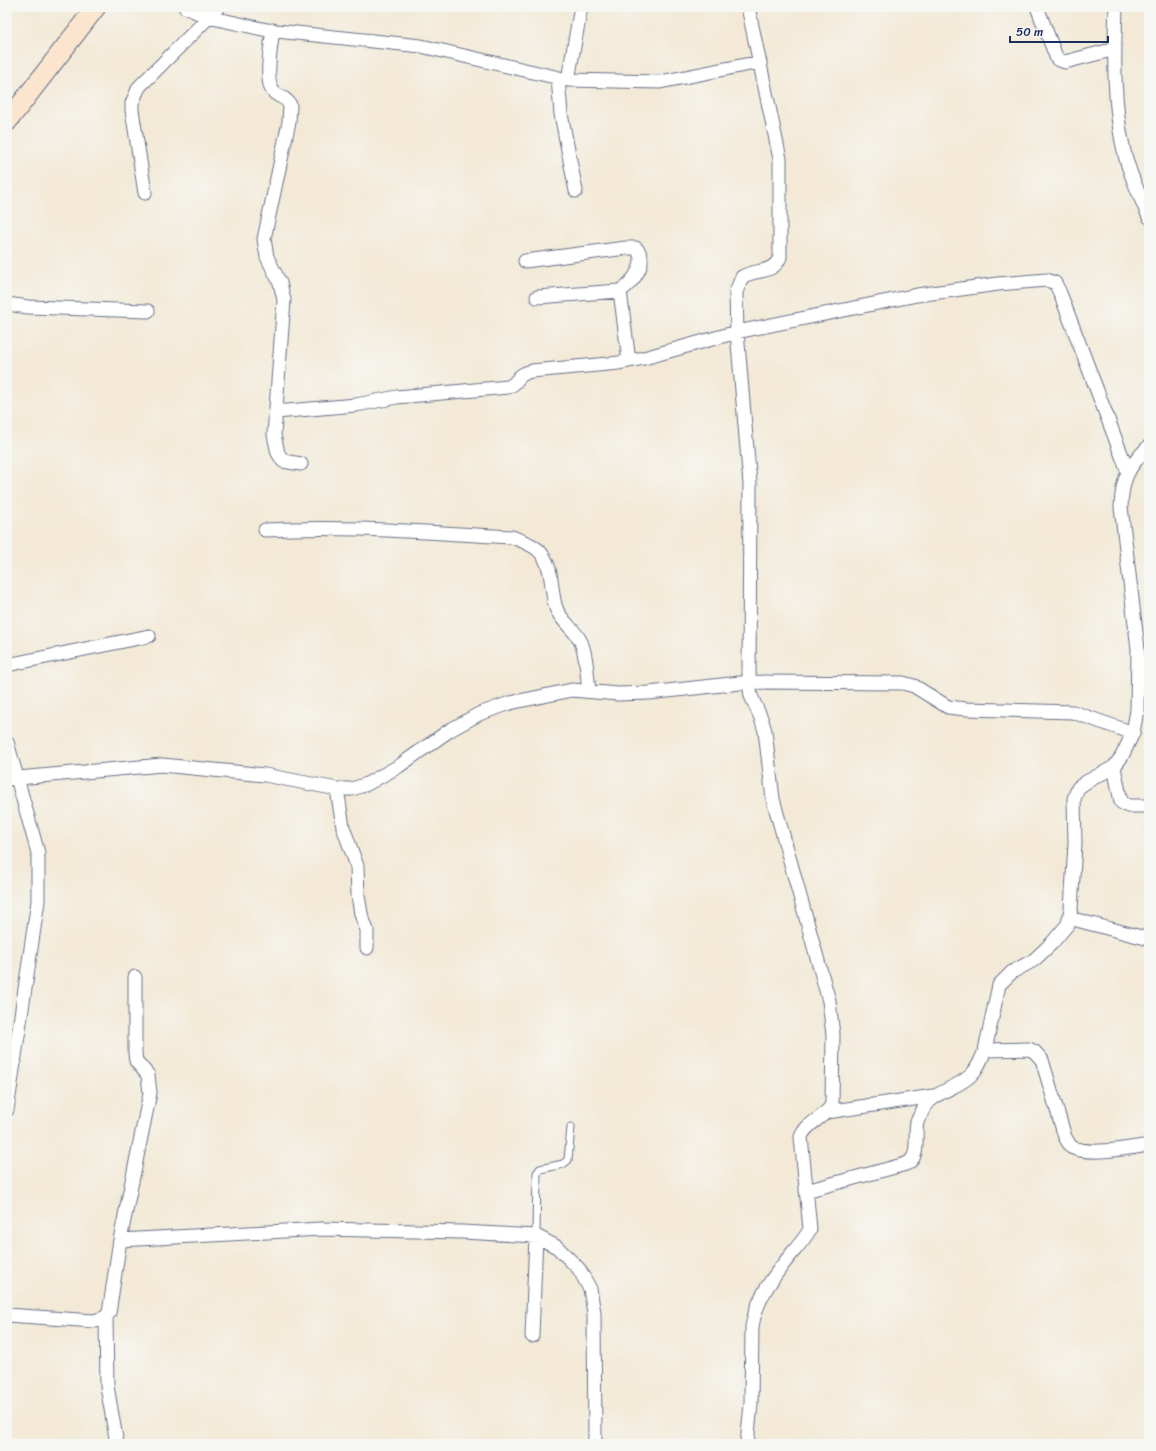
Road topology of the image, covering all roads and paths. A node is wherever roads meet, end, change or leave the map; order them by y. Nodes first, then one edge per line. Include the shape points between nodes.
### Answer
1 (96, 7) edge
2 (185, 7) edge
3 (219, 7) edge
4 (581, 7) edge
5 (748, 7) edge
6 (1036, 7) edge
7 (1116, 7) edge
8 (208, 17) junction
9 (273, 30) junction
10 (1115, 49) junction
11 (760, 62) junction
12 (563, 79) junction
13 (7, 122) edge
14 (576, 191) dead end
15 (145, 193) dead end
16 (1149, 217) edge
17 (525, 261) dead end
18 (620, 291) junction
19 (537, 297) dead end
20 (7, 304) edge
21 (148, 311) dead end
22 (737, 332) junction
23 (629, 361) junction
24 (276, 412) junction
25 (1149, 446) edge
26 (301, 464) dead end
27 (1128, 472) junction
28 (266, 530) dead end
29 (149, 636) dead end
30 (1143, 647) edge
31 (7, 664) edge
32 (748, 682) junction
33 (589, 691) junction
34 (1133, 733) junction
35 (7, 742) edge
36 (1114, 767) junction
37 (12, 779) edge
38 (337, 789) junction
39 (1149, 806) edge
40 (1069, 918) junction
41 (1149, 938) edge
42 (366, 948) dead end
43 (136, 977) dead end
44 (985, 1050) junction
45 (933, 1096) junction
46 (7, 1110) edge
47 (828, 1112) junction
48 (571, 1127) dead end
49 (1149, 1144) edge
50 (806, 1191) junction
51 (536, 1236) junction
52 (120, 1240) junction
53 (7, 1315) edge
54 (106, 1317) junction
55 (532, 1336) dead end
56 (116, 1444) edge
57 (594, 1444) edge
58 (747, 1444) edge

1 - 13 main road
2 - 8 street
3 - 8 street
4 - 12 street
5 - 11 street
6 - 10 street via 1060,62
7 - 10 street
8 - 9 street
8 - 15 street via 139,87 135,95 132,110
9 - 12 street via 421,46
9 - 24 street via 268,80 271,89 285,98 290,105 289,122 264,239 267,257 280,283 284,300
10 - 16 street via 1120,132 1124,153
11 - 12 street via 660,82
11 - 22 street via 780,159 780,257 775,266 747,274 739,281 736,292
12 - 14 street via 561,114
17 - 18 street via 636,248 640,253 639,270
18 - 19 street
18 - 23 street
20 - 21 street
22 - 23 street
22 - 27 street via 917,295 1047,280 1055,283 1060,293
22 - 32 street via 750,484
23 - 24 street via 524,372 508,387 397,396 356,405
24 - 26 street via 274,435 278,452 283,461
25 - 27 street
27 - 30 street via 1121,487 1121,507
28 - 33 street via 311,527 367,528 512,537 529,544 546,559 556,608 580,640
29 - 31 street
30 - 34 street
32 - 33 street via 649,693 618,694
32 - 34 street via 903,683 914,686 948,707 1073,712
32 - 47 street via 765,731 775,806 829,1001 833,1036 833,1100
33 - 38 street via 572,690 496,707 450,730 367,784
34 - 36 street
35 - 37 street
36 - 39 street via 1121,802 1128,806
36 - 40 street via 1078,788 1074,799 1075,844 1072,909
37 - 38 street via 162,765 265,775
37 - 46 street via 38,853 38,901
38 - 42 street via 343,828 357,866 358,895 367,930
40 - 41 street
40 - 44 street via 1068,924 1052,943 1034,960 1004,978 999,985
43 - 52 street via 135,1053 136,1061 148,1075 150,1094
44 - 45 street via 972,1074 964,1081
44 - 49 street via 1029,1049 1039,1056 1070,1148 1109,1150
45 - 47 street
45 - 50 street via 917,1122 915,1155 912,1160 906,1164
47 - 50 street via 804,1131 801,1137
48 - 51 lane via 568,1160 563,1164 540,1169 537,1173
50 - 58 street via 810,1229 777,1273 754,1315
51 - 52 street via 321,1229
51 - 55 street
51 - 57 street via 557,1247 579,1269 590,1290 594,1313
52 - 54 street via 109,1313
53 - 54 street via 94,1320
54 - 56 street via 107,1386

